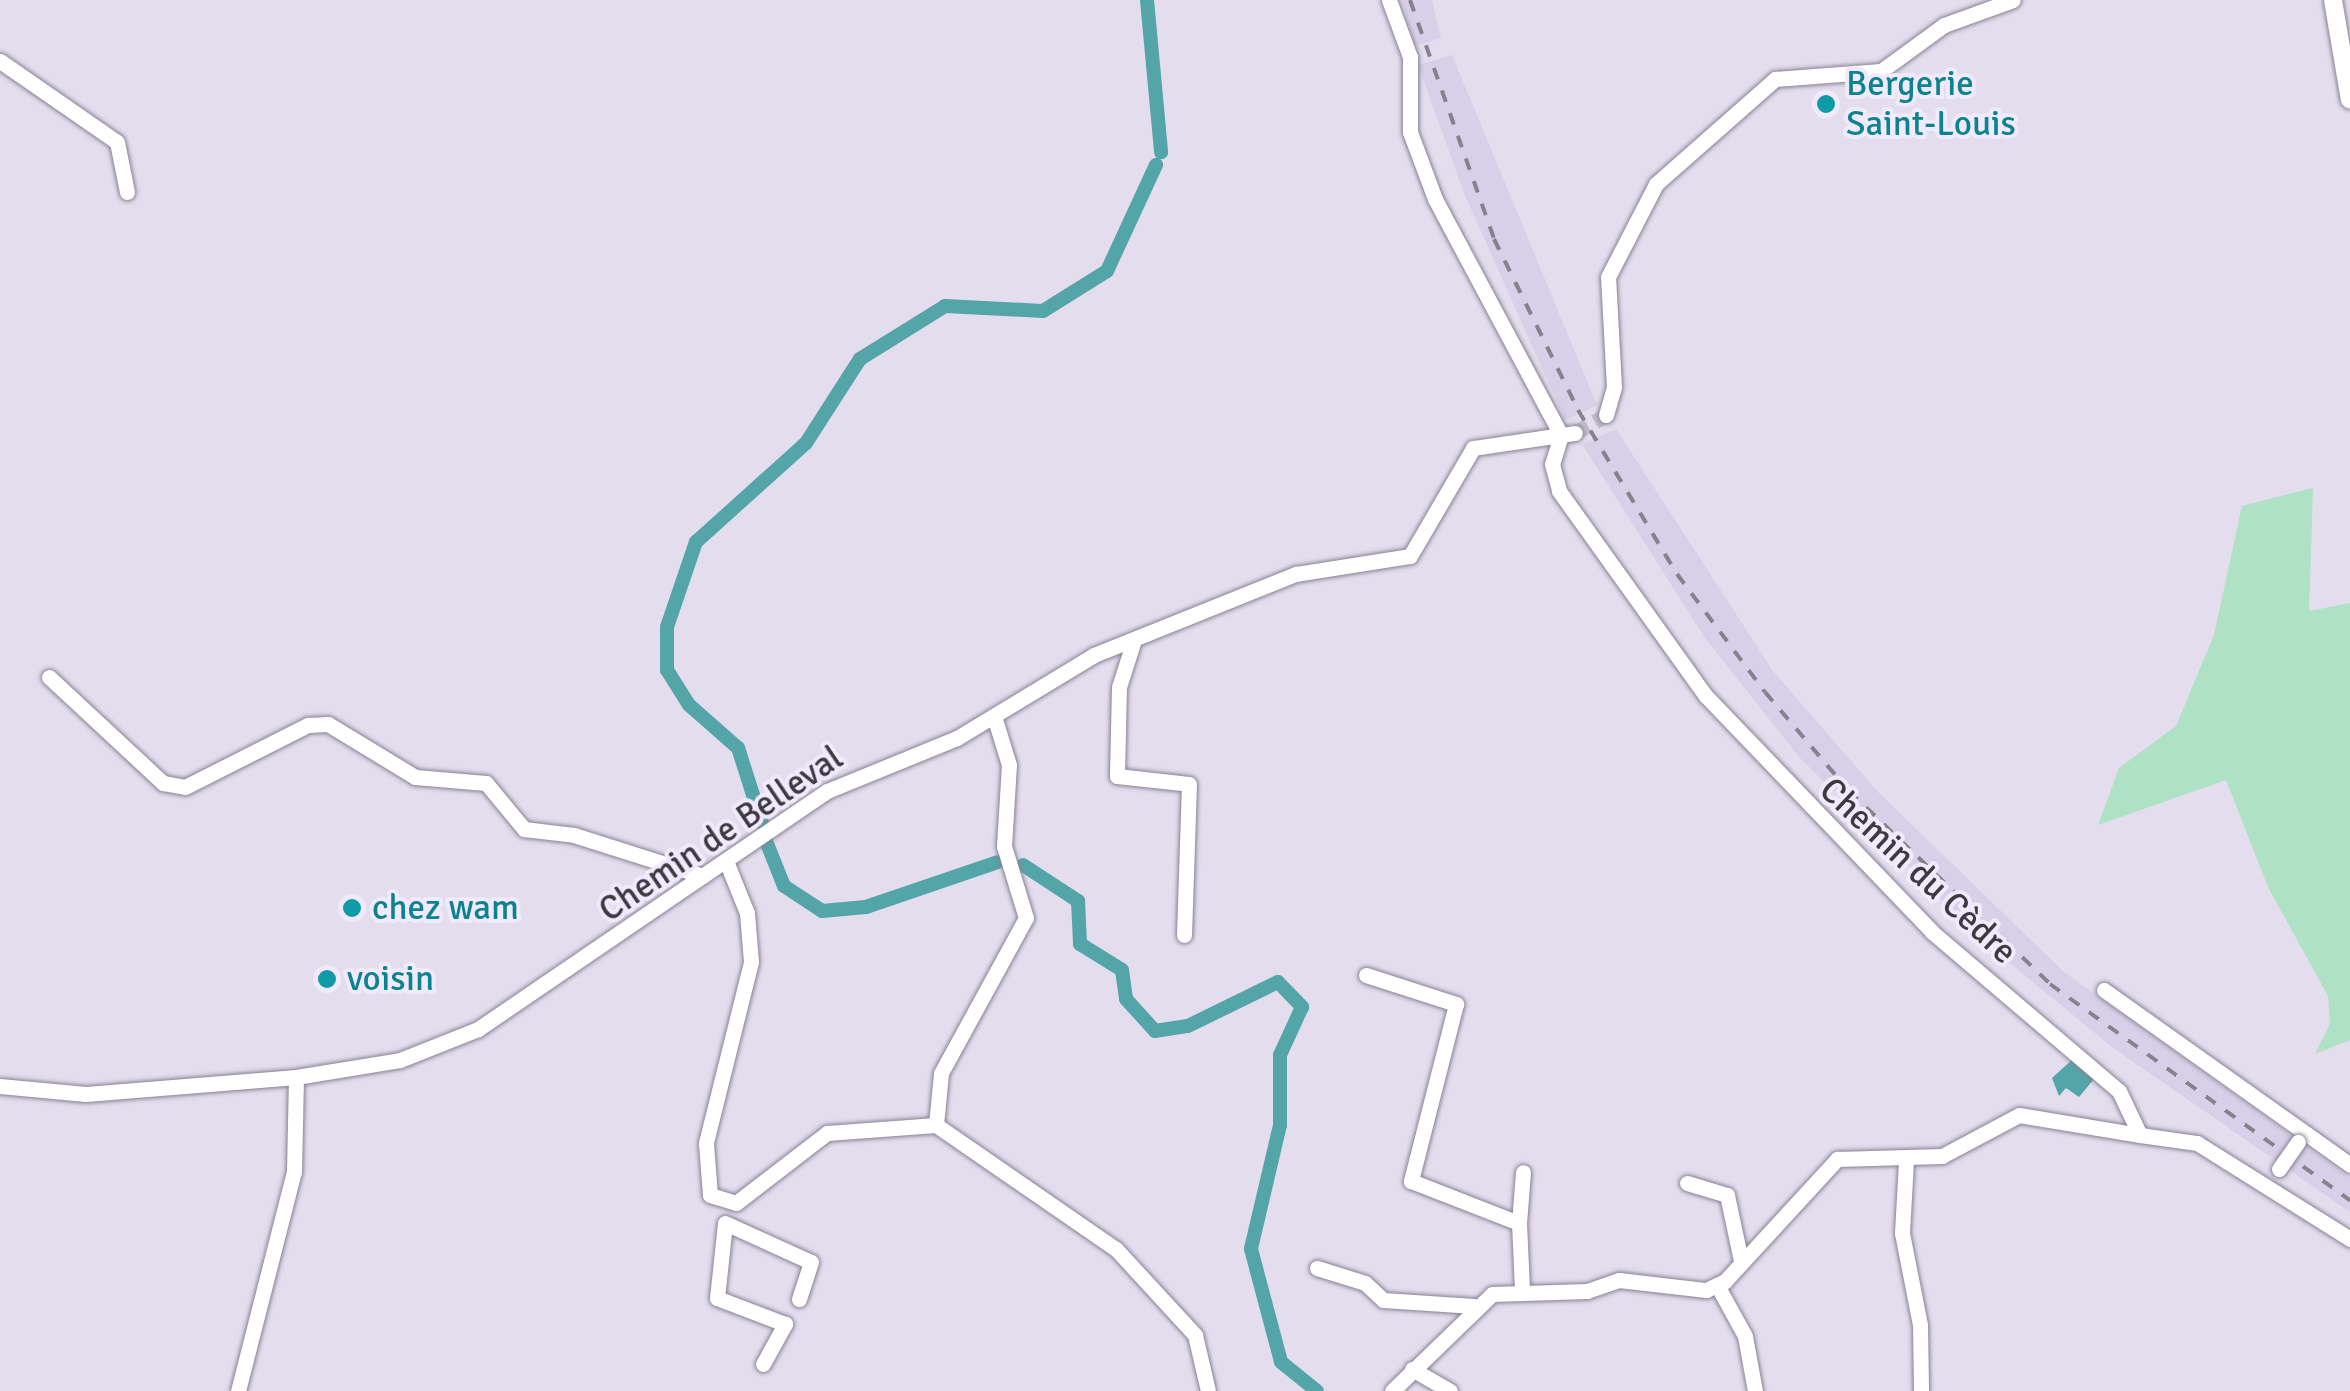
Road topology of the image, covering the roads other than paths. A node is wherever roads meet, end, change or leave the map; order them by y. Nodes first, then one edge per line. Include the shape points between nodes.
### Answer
1 (1389, 0) edge
2 (2013, 0) edge
3 (2332, 0) edge
4 (0, 61) edge
5 (2350, 100) edge
6 (127, 192) dead end
7 (1606, 415) dead end
8 (1568, 434) junction
9 (1134, 640) junction
10 (49, 677) dead end
11 (994, 716) junction
12 (726, 861) junction
13 (703, 876) junction
14 (1184, 935) dead end
15 (1366, 975) dead end
16 (2104, 990) dead end
17 (296, 1077) junction
18 (0, 1086) edge
19 (936, 1125) junction
20 (2140, 1135) junction
21 (2301, 1138) junction
22 (1906, 1161) junction
23 (2350, 1165) edge
24 (1523, 1172) dead end
25 (1687, 1184) dead end
26 (2267, 1186) junction
27 (1519, 1222) junction
28 (2350, 1238) edge
29 (1742, 1261) junction
30 (1317, 1268) dead end
31 (1717, 1284) junction
32 (1522, 1288) junction
33 (798, 1298) dead end
34 (1474, 1306) junction
35 (763, 1364) dead end
36 (1412, 1369) junction
37 (238, 1391) edge
38 (1208, 1391) edge
39 (1392, 1391) edge
40 (1450, 1391) edge
41 (1754, 1391) edge
42 (1920, 1391) edge

1 - 8 street via 1410,57 1410,132 1434,200
2 - 7 street via 1944,25 1881,71 1774,80 1656,184 1608,277 1614,387
3 - 5 main road
4 - 6 street via 117,142
8 - 9 street, Chemin de Belleval via 1472,448 1410,556 1296,574
8 - 20 street, Chemin du Cèdre via 1552,464 1559,491 1706,696 1932,932 2119,1091
9 - 11 street, Chemin de Belleval via 1070,666
9 - 14 street via 1119,686 1118,776 1189,784
10 - 13 street via 163,784 185,787 308,725 328,724 415,777 486,783 524,829 574,834
11 - 12 street, Chemin de Belleval via 826,791
11 - 19 street via 1009,765 1004,846 1026,918 941,1072
12 - 13 street, Chemin de Belleval
12 - 19 street via 747,913 751,962 706,1143 710,1195 736,1203 828,1133
13 - 17 street, Chemin de Belleval via 478,1029 400,1060
15 - 27 street via 1459,1010 1413,1185
16 - 21 street
17 - 18 street, Chemin de Belleval via 86,1094
17 - 37 street via 288,1202
19 - 38 street via 1116,1249 1194,1335
20 - 22 street via 2019,1115 1942,1156
20 - 26 street via 2178,1134
21 - 23 street
21 - 26 street, bridge
22 - 29 street via 1837,1159
22 - 42 street via 1902,1233 1920,1324
24 - 27 street
25 - 29 street via 1728,1194
26 - 28 street
27 - 32 street
29 - 31 street
30 - 34 street via 1365,1284 1382,1300
31 - 32 street
31 - 41 street via 1745,1336
32 - 34 street
33 - 35 street via 811,1262 725,1223 717,1298 785,1324
34 - 36 street
36 - 39 street
36 - 40 street

